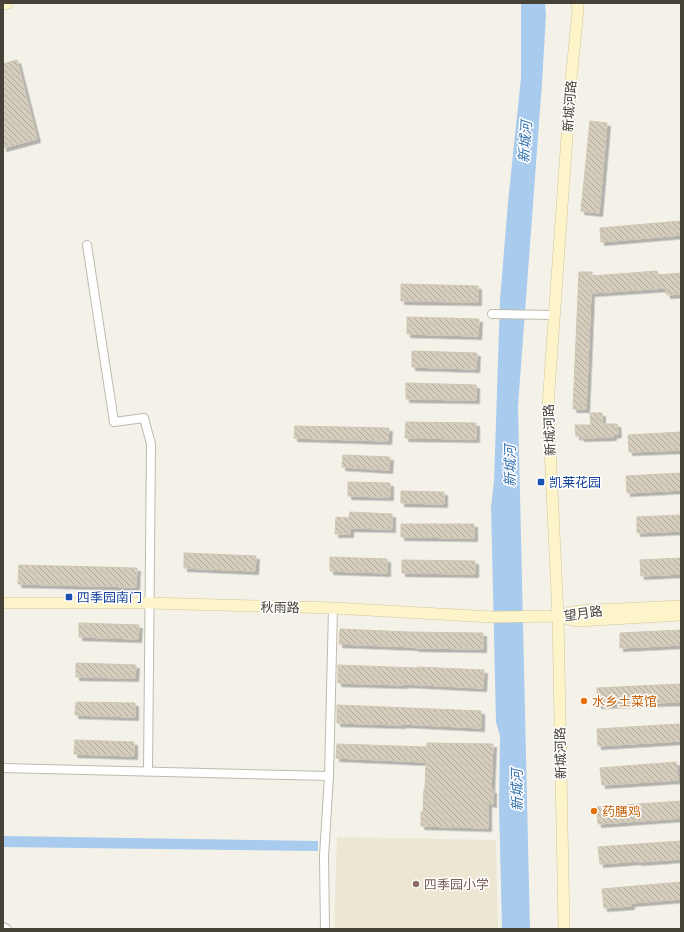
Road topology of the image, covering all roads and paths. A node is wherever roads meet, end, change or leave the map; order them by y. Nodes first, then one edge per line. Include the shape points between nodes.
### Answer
1 (8, 3) edge
2 (577, 3) edge
3 (3, 4) edge
4 (87, 245) dead end
5 (492, 314) dead end
6 (554, 315) junction
7 (3, 603) edge
8 (148, 603) junction
9 (681, 606) edge
10 (333, 608) junction
11 (681, 615) edge
12 (558, 616) junction
13 (3, 768) edge
14 (148, 772) junction
15 (329, 776) junction
16 (3, 928) edge
17 (7, 929) edge
18 (325, 929) edge
19 (564, 929) edge

1 - 3 street
2 - 6 street, 新城河路
4 - 8 street via 114,422 144,418 151,444
5 - 6 street
6 - 12 street, 新城河路 via 548,405
7 - 8 street, 秋雨路
8 - 10 street, 秋雨路
8 - 14 street
9 - 12 street, 望月路 via 577,611
10 - 12 street, 秋雨路 via 492,617
10 - 15 street
11 - 12 street, 望月路 via 577,621
12 - 19 street, 新城河路
13 - 14 street
14 - 15 street
15 - 18 street via 324,856
16 - 17 street

